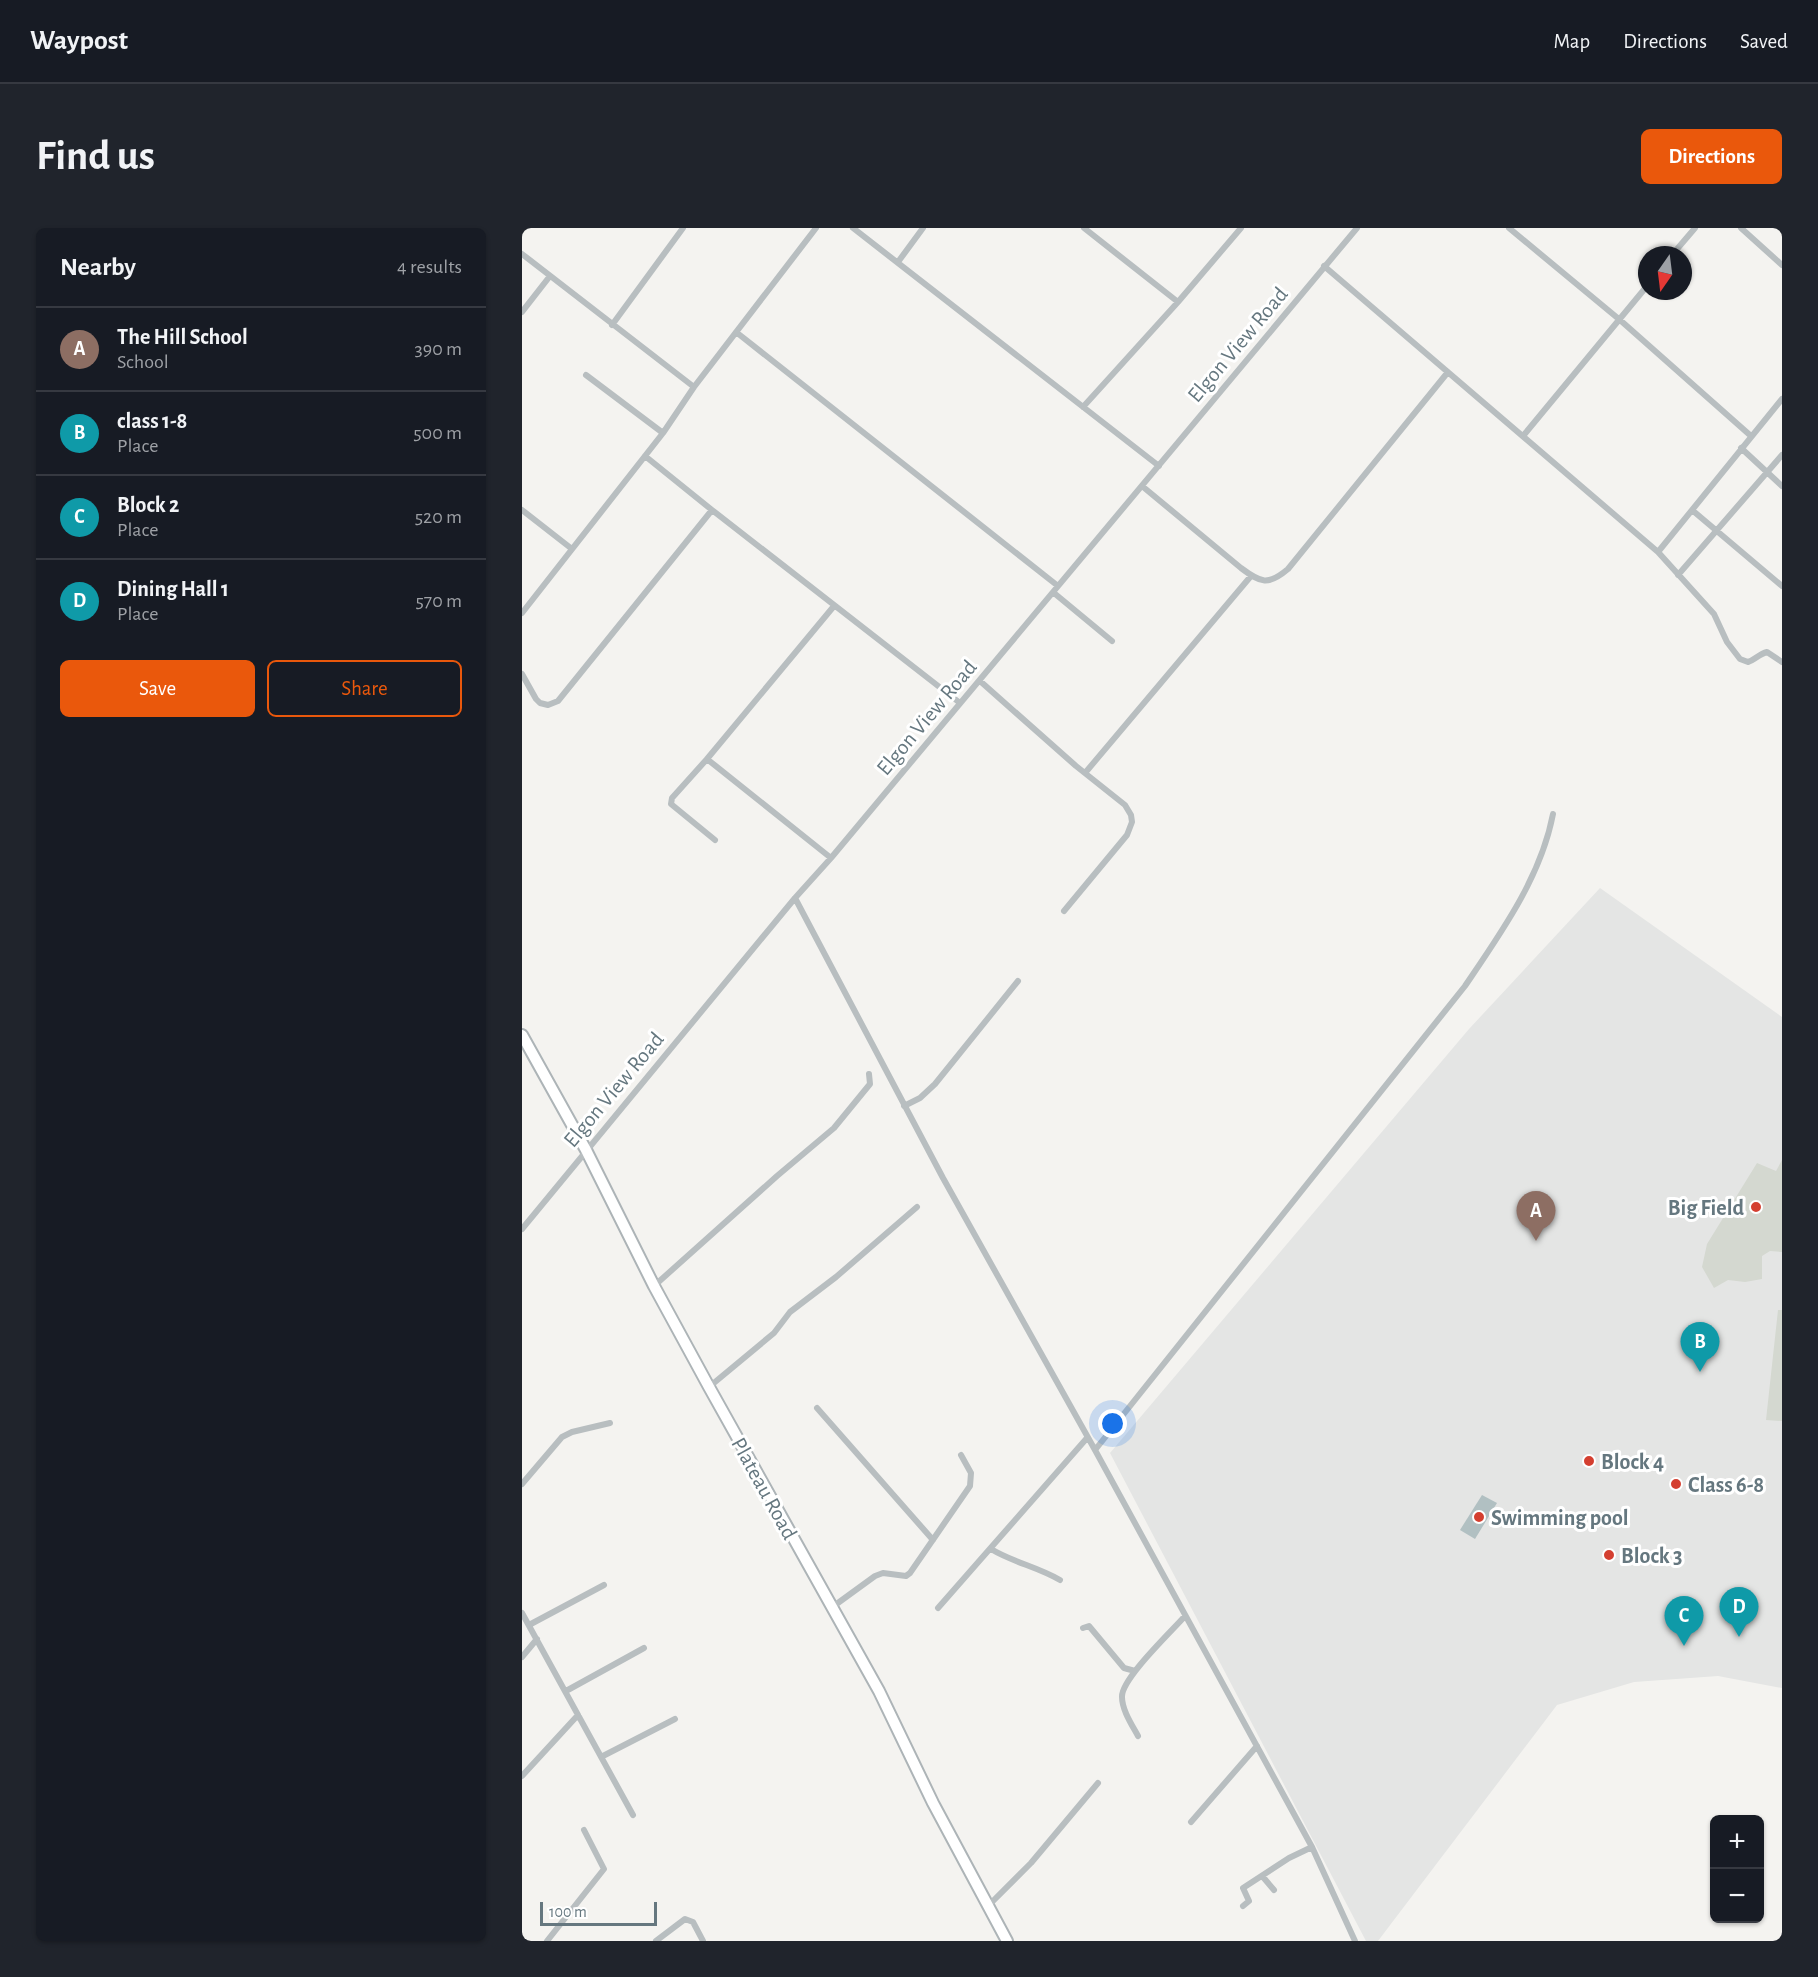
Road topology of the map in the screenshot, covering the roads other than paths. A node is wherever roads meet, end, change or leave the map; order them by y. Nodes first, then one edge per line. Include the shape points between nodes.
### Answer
1 (683, 228) edge
2 (816, 228) edge
3 (853, 228) edge
4 (923, 228) edge
5 (1084, 228) edge
6 (1241, 228) edge
7 (1356, 228) edge
8 (1509, 228) edge
9 (1741, 228) edge
10 (1690, 230) edge
11 (1678, 246) edge
12 (522, 254) edge
13 (898, 262) junction
14 (1782, 265) edge
15 (1324, 266) junction
16 (550, 276) junction
17 (1638, 297) edge
18 (1178, 302) junction
19 (522, 312) edge
20 (1620, 320) junction
21 (612, 325) junction
22 (736, 332) junction
23 (1448, 372) junction
24 (586, 375) dead end
25 (694, 387) junction
26 (1782, 399) edge
27 (1083, 407) junction
28 (663, 433) junction
29 (1523, 436) junction
30 (1751, 436) junction
31 (1741, 448) junction
32 (1782, 455) edge
33 (645, 456) junction
34 (1159, 466) junction
35 (1767, 473) junction
36 (1142, 486) junction
37 (1782, 486) edge
38 (522, 510) edge
39 (712, 510) junction
40 (1692, 510) junction
41 (1717, 531) junction
42 (572, 549) junction
43 (1658, 552) junction
44 (1678, 575) junction
45 (1251, 576) junction
46 (1058, 586) junction
47 (1782, 586) edge
48 (1054, 592) junction
49 (834, 606) junction
50 (522, 614) edge
51 (1112, 641) dead end
52 (1782, 662) edge
53 (522, 674) edge
54 (980, 681) junction
55 (960, 703) junction
56 (707, 759) junction
57 (1085, 773) junction
58 (1553, 814) dead end
59 (715, 840) dead end
60 (831, 858) junction
61 (795, 898) junction
62 (1064, 911) dead end
63 (1018, 981) dead end
64 (522, 1035) edge
65 (869, 1074) dead end
66 (904, 1106) junction
67 (586, 1150) junction
68 (917, 1207) dead end
69 (522, 1229) edge
70 (654, 1286) junction
71 (709, 1387) junction
72 (817, 1408) dead end
73 (610, 1423) dead end
74 (1087, 1438) junction
75 (1095, 1450) junction
76 (961, 1455) dead end
77 (522, 1484) edge
78 (933, 1540) junction
79 (991, 1549) junction
80 (1060, 1580) dead end
81 (604, 1586) dead end
82 (831, 1608) junction
83 (938, 1608) dead end
84 (522, 1613) edge
85 (1185, 1616) junction
86 (529, 1625) junction
87 (1083, 1628) dead end
88 (537, 1639) junction
89 (644, 1648) dead end
90 (522, 1657) edge
91 (1136, 1671) junction
92 (566, 1691) junction
93 (578, 1715) junction
94 (675, 1719) dead end
95 (1138, 1736) dead end
96 (1257, 1746) junction
97 (601, 1757) junction
98 (522, 1776) edge
99 (1098, 1783) dead end
100 (633, 1815) dead end
101 (1191, 1822) dead end
102 (584, 1830) dead end
103 (1312, 1847) junction
104 (1263, 1876) junction
105 (1274, 1890) dead end
106 (988, 1906) junction
107 (1243, 1906) dead end
108 (547, 1941) edge
109 (656, 1941) edge
110 (703, 1941) edge
111 (1007, 1941) edge
112 (1355, 1941) edge

1 - 21 street
2 - 22 street
3 - 13 street
4 - 13 street
5 - 18 street
6 - 18 street
7 - 15 street, Elgon View Road
8 - 20 street
9 - 14 street
10 - 11 street
12 - 16 street
13 - 27 street
15 - 23 street
15 - 34 street, Elgon View Road
16 - 19 street
16 - 21 street
17 - 20 street
18 - 27 street
20 - 29 street
20 - 30 street
21 - 25 street
22 - 25 street
22 - 46 street
23 - 29 street
23 - 45 street via 1288,569 1264,582
24 - 28 street
25 - 28 street
26 - 30 street
27 - 34 street
28 - 33 street
29 - 43 street
30 - 31 street
31 - 35 street
31 - 40 street
32 - 35 street
33 - 39 street
33 - 42 street
34 - 36 street, Elgon View Road
35 - 37 street
35 - 41 street
36 - 45 street
36 - 46 street, Elgon View Road
38 - 42 street
39 - 49 street
39 - 53 street via 558,701 540,703
40 - 41 street
40 - 43 street
41 - 44 street
41 - 47 street
42 - 50 street
43 - 44 street
44 - 52 street via 1714,614 1740,659 1748,662 1767,652
45 - 57 street
46 - 48 street, Elgon View Road
48 - 51 street
48 - 54 street, Elgon View Road
49 - 55 street
49 - 56 street
54 - 55 street, Elgon View Road
54 - 57 street
55 - 60 street, Elgon View Road
56 - 59 street via 671,804
56 - 60 street
57 - 62 street via 1125,806 1131,815 1131,828
58 - 75 street via 1549,835 1525,888 1465,986
60 - 61 street, Elgon View Road
61 - 66 street
61 - 67 street, Elgon View Road
63 - 66 street via 935,1084
64 - 67 street, Plateau Road
65 - 70 street via 867,1089 834,1128
66 - 74 street
67 - 69 street, Elgon View Road
67 - 70 street, Plateau Road
68 - 71 street via 790,1312 774,1333
70 - 71 street, Plateau Road
71 - 82 street, Plateau Road
72 - 78 street
73 - 77 street via 562,1437
74 - 75 street
74 - 79 street
75 - 85 street
76 - 78 street via 971,1473 970,1486
78 - 82 street via 906,1576 883,1573
79 - 80 street
79 - 83 street
81 - 86 street
82 - 106 street, Plateau Road via 879,1691
84 - 86 street
85 - 91 street
85 - 96 street
86 - 88 street
87 - 91 street via 1089,1626 1125,1668
88 - 90 street
88 - 92 street
89 - 92 street
91 - 95 street via 1121,1696
92 - 93 street
93 - 97 street
93 - 98 street
94 - 97 street
96 - 101 street
96 - 103 street
97 - 100 street
99 - 106 street via 1031,1863
102 - 108 street via 604,1869
103 - 104 street
103 - 112 street
104 - 105 street
104 - 107 street via 1243,1888 1249,1901
106 - 111 street, Plateau Road
109 - 110 street via 685,1919 693,1922

